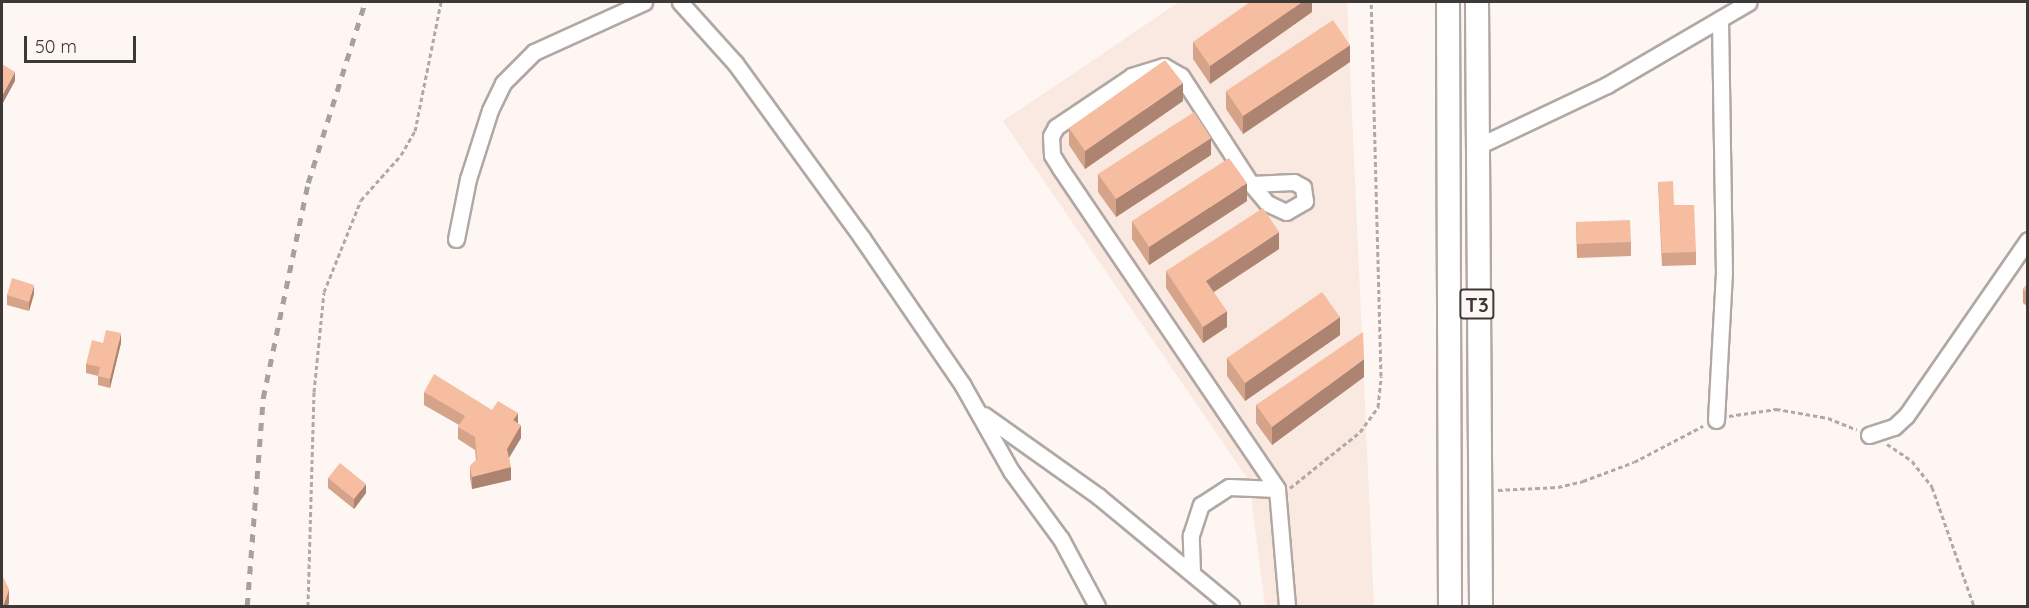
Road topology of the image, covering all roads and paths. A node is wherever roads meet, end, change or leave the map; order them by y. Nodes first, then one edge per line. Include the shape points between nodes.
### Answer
1 (441, 2) edge
2 (644, 2) edge
3 (680, 2) edge
4 (1371, 2) edge
5 (1448, 2) edge
6 (1477, 2) edge
7 (1749, 2) edge
8 (1720, 19) junction
9 (1476, 147) junction
10 (1251, 184) dead end
11 (456, 239) dead end
12 (2028, 240) edge
13 (978, 410) junction
14 (1716, 420) junction
15 (1869, 435) junction
16 (1479, 490) junction
17 (1278, 493) junction
18 (1192, 572) junction
19 (308, 606) edge
20 (1097, 606) edge
21 (1231, 606) edge
22 (1287, 606) edge
23 (1450, 606) edge
24 (1480, 606) edge
25 (1974, 606) edge

1 - 19 path via 415,131 401,155 361,200 324,292 315,392
2 - 11 street via 534,52 503,83 468,179
3 - 13 street via 748,82 869,248
4 - 17 path via 1381,376 1378,407 1360,432
5 - 23 highway, T3
6 - 9 highway, T3
7 - 8 street
8 - 9 street via 1607,85
8 - 14 street via 1724,274
9 - 16 highway, T3
10 - 17 street via 1181,76 1164,66 1132,76 1056,128 1052,136 1052,155 1060,168
12 - 15 street via 1906,416 1894,427
13 - 18 street via 1098,496
13 - 20 street via 1011,471 1081,572
14 - 15 path via 1756,409 1776,409 1828,418
14 - 16 path via 1634,462 1583,481 1537,489
15 - 25 path via 1900,452 1932,488
16 - 24 highway, T3
17 - 18 street via 1229,487 1201,505 1191,535
17 - 22 street
18 - 21 street

